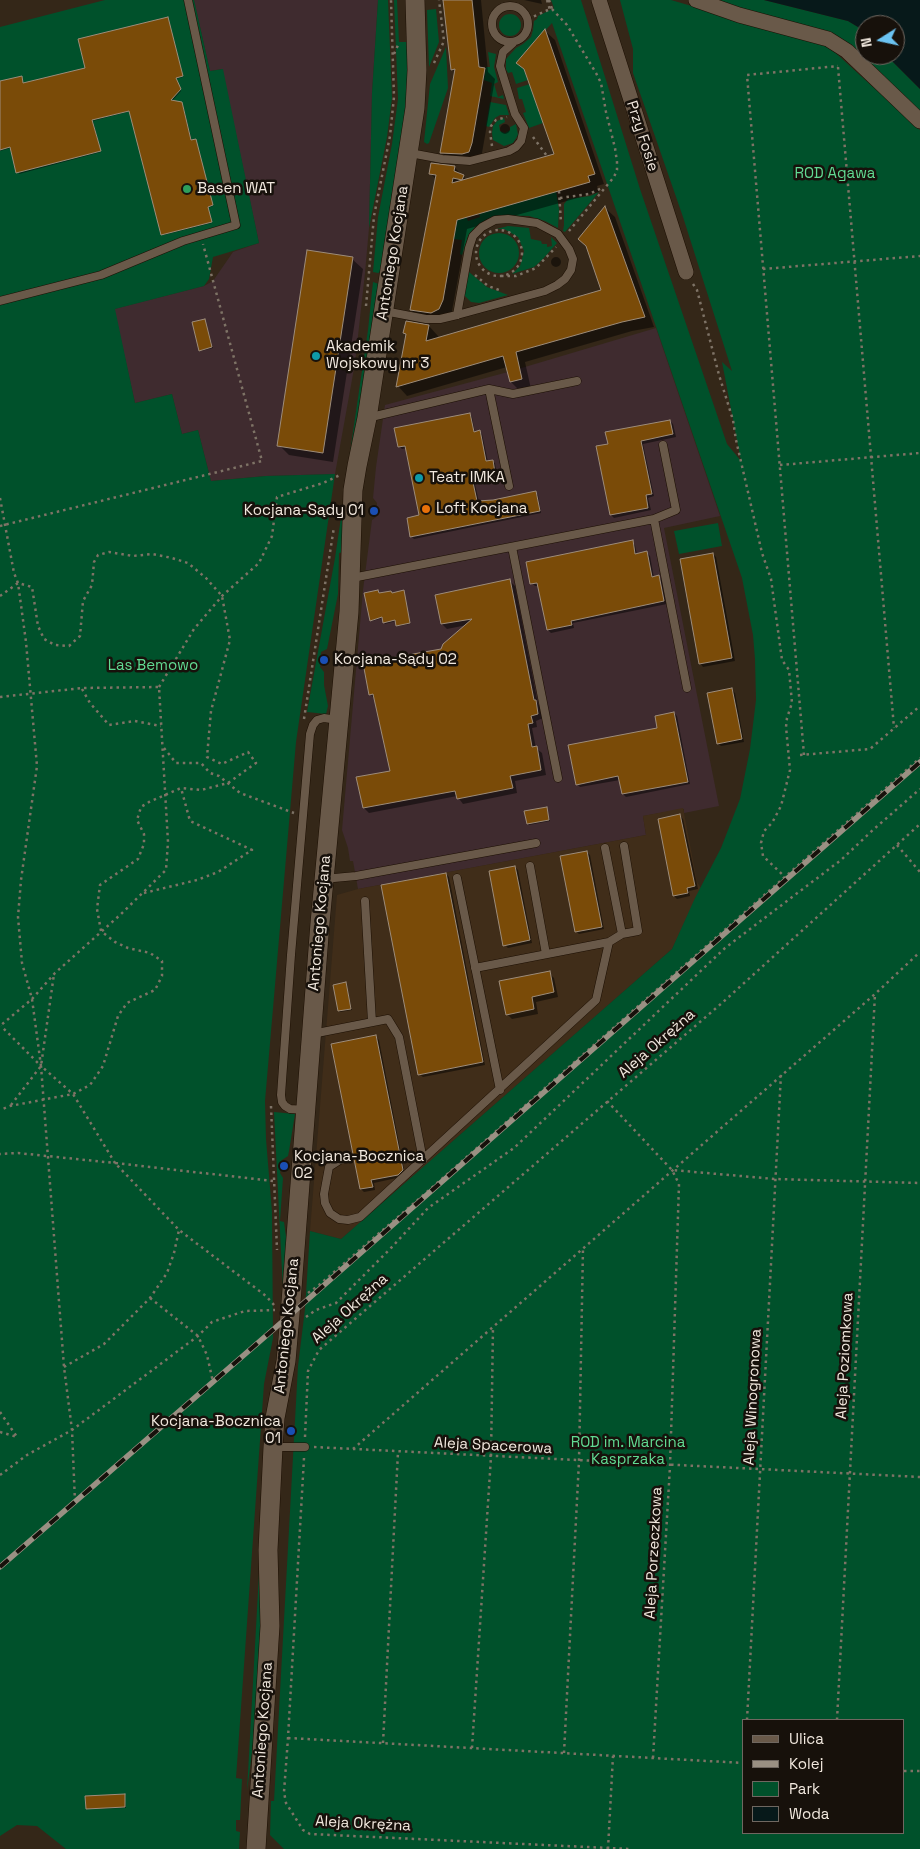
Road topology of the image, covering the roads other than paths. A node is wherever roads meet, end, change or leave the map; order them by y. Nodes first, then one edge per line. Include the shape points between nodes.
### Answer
1 (188, 0) edge
2 (415, 0) edge
3 (599, 0) edge
4 (696, 0) edge
5 (501, 40) junction
6 (513, 43) junction
7 (503, 52) junction
8 (920, 121) edge
9 (410, 153) junction
10 (686, 272) road end
11 (0, 301) edge
12 (375, 310) junction
13 (457, 315) junction
14 (577, 381) dead end
15 (489, 389) junction
16 (367, 418) junction
17 (664, 445) dead end
18 (509, 486) dead end
19 (654, 519) junction
20 (512, 547) junction
21 (351, 578) junction
22 (687, 688) dead end
23 (338, 720) junction
24 (558, 778) dead end
25 (536, 843) dead end
26 (624, 846) dead end
27 (605, 848) dead end
28 (530, 866) dead end
29 (324, 877) junction
30 (457, 878) dead end
31 (366, 901) dead end
32 (622, 934) junction
33 (609, 942) junction
34 (546, 954) junction
35 (475, 968) junction
36 (372, 1022) junction
37 (312, 1034) junction
38 (500, 1090) junction
39 (306, 1110) junction
40 (348, 1158) dead end
41 (423, 1160) junction
42 (273, 1447) junction
43 (305, 1447) road end
44 (256, 1849) edge

1 - 11 lane via 236,226 163,248 101,275
2 - 9 street, Antoniego Kocjana via 418,70
3 - 10 street, Przy Fosie
4 - 8 street via 828,39 847,50
5 - 6 lane
5 - 6 lane via 493,30 493,18 501,8 514,6 525,13 529,25 524,37
5 - 7 lane
6 - 7 lane
7 - 9 lane via 500,66 515,114 524,128 516,147 463,161
9 - 12 street, Antoniego Kocjana
12 - 13 lane via 440,320
12 - 16 street, Antoniego Kocjana
13 - 13 lane via 464,266 473,236 482,227 495,220 537,223 558,234 571,253 571,270 557,285
14 - 15 lane via 513,394
15 - 16 lane
15 - 18 lane
16 - 21 street, Antoniego Kocjana via 353,490
17 - 19 lane via 676,510
19 - 20 lane
19 - 22 lane
20 - 21 lane
20 - 24 lane
21 - 23 street, Antoniego Kocjana
23 - 29 street, Antoniego Kocjana
23 - 39 lane via 317,720 310,734 291,955 281,1095 285,1106
25 - 29 lane via 356,876
26 - 32 lane via 638,930
27 - 32 lane
28 - 34 lane
29 - 37 street, Antoniego Kocjana
30 - 35 lane
31 - 36 lane
32 - 33 lane
33 - 34 lane
33 - 38 lane via 596,1000
34 - 35 lane
35 - 38 lane
36 - 37 lane
36 - 41 lane via 388,1019 399,1037
37 - 39 street, Antoniego Kocjana
38 - 41 lane
39 - 42 street, Antoniego Kocjana via 286,1362
40 - 41 lane via 329,1167 324,1194 330,1213 348,1220 360,1217
42 - 43 lane
42 - 44 street, Antoniego Kocjana via 268,1550 270,1626

